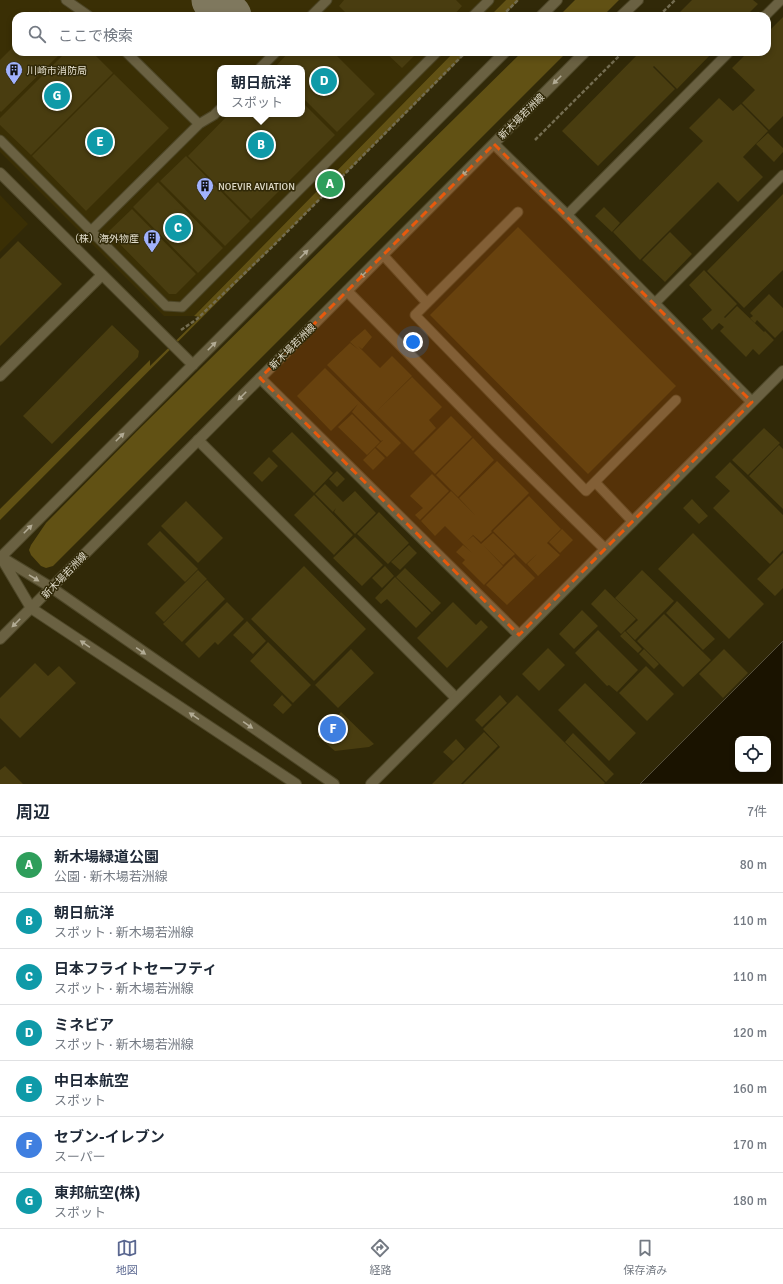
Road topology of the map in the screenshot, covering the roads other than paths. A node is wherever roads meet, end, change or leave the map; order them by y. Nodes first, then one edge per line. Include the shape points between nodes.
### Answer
1 (66, 0) edge
2 (327, 0) edge
3 (489, 0) edge
4 (557, 0) edge
5 (638, 0) edge
6 (781, 0) edge
7 (83, 12) edge
8 (315, 12) edge
9 (477, 12) edge
10 (545, 12) edge
11 (625, 12) edge
12 (769, 12) edge
13 (130, 56) edge
14 (272, 56) edge
15 (433, 56) edge
16 (501, 56) edge
17 (581, 56) edge
18 (726, 56) edge
19 (263, 65) edge
20 (217, 112) edge
21 (199, 124) junction
22 (0, 140) edge
23 (494, 144) junction
24 (0, 173) edge
25 (783, 175) edge
26 (518, 212) dead end
27 (567, 214) junction
28 (91, 231) junction
29 (383, 255) junction
30 (102, 274) junction
31 (347, 291) junction
32 (427, 303) junction
33 (655, 303) junction
34 (193, 365) junction
35 (783, 371) edge
36 (0, 376) edge
37 (260, 378) junction
38 (676, 400) dead end
39 (752, 402) junction
40 (198, 440) junction
41 (595, 482) junction
42 (633, 522) junction
43 (605, 550) junction
44 (0, 557) edge
45 (52, 588) junction
46 (31, 608) junction
47 (519, 636) junction
48 (0, 639) edge
49 (456, 698) junction
50 (296, 784) edge
51 (334, 784) edge
52 (371, 784) edge

1 - 7 lane
2 - 8 lane
3 - 9 lane
4 - 10 street
5 - 11 street
6 - 12 lane
13 - 21 lane
14 - 19 lane
15 - 28 lane via 182,307 166,306
34 -> 16 street
17 -> 23 street, 新木場若洲線
18 - 27 lane
20 - 21 lane
21 - 28 lane
22 - 28 lane
23 - 27 street
23 -> 29 street, 新木場若洲線
24 - 30 street
25 - 33 lane
26 - 32 lane
27 - 33 street
29 -> 31 street, 新木場若洲線
29 - 32 lane
30 - 34 street
30 - 36 street
31 - 37 street, 新木場若洲線
31 - 43 street
32 - 41 lane via 415,315 586,491
33 - 39 street
44 -> 34 street
35 - 39 street
37 -> 40 street, 新木場若洲線
37 - 47 street
38 - 41 lane
39 - 42 street
40 - 45 street, 新木場若洲線
40 - 49 street
41 - 42 lane
42 - 43 street
43 - 47 street
44 -> 45 street
44 - 46 street
45 - 46 street, 新木場若洲線
45 -> 51 street
46 -> 48 street, 新木場若洲線
50 -> 46 street
47 - 49 street
49 - 52 street

